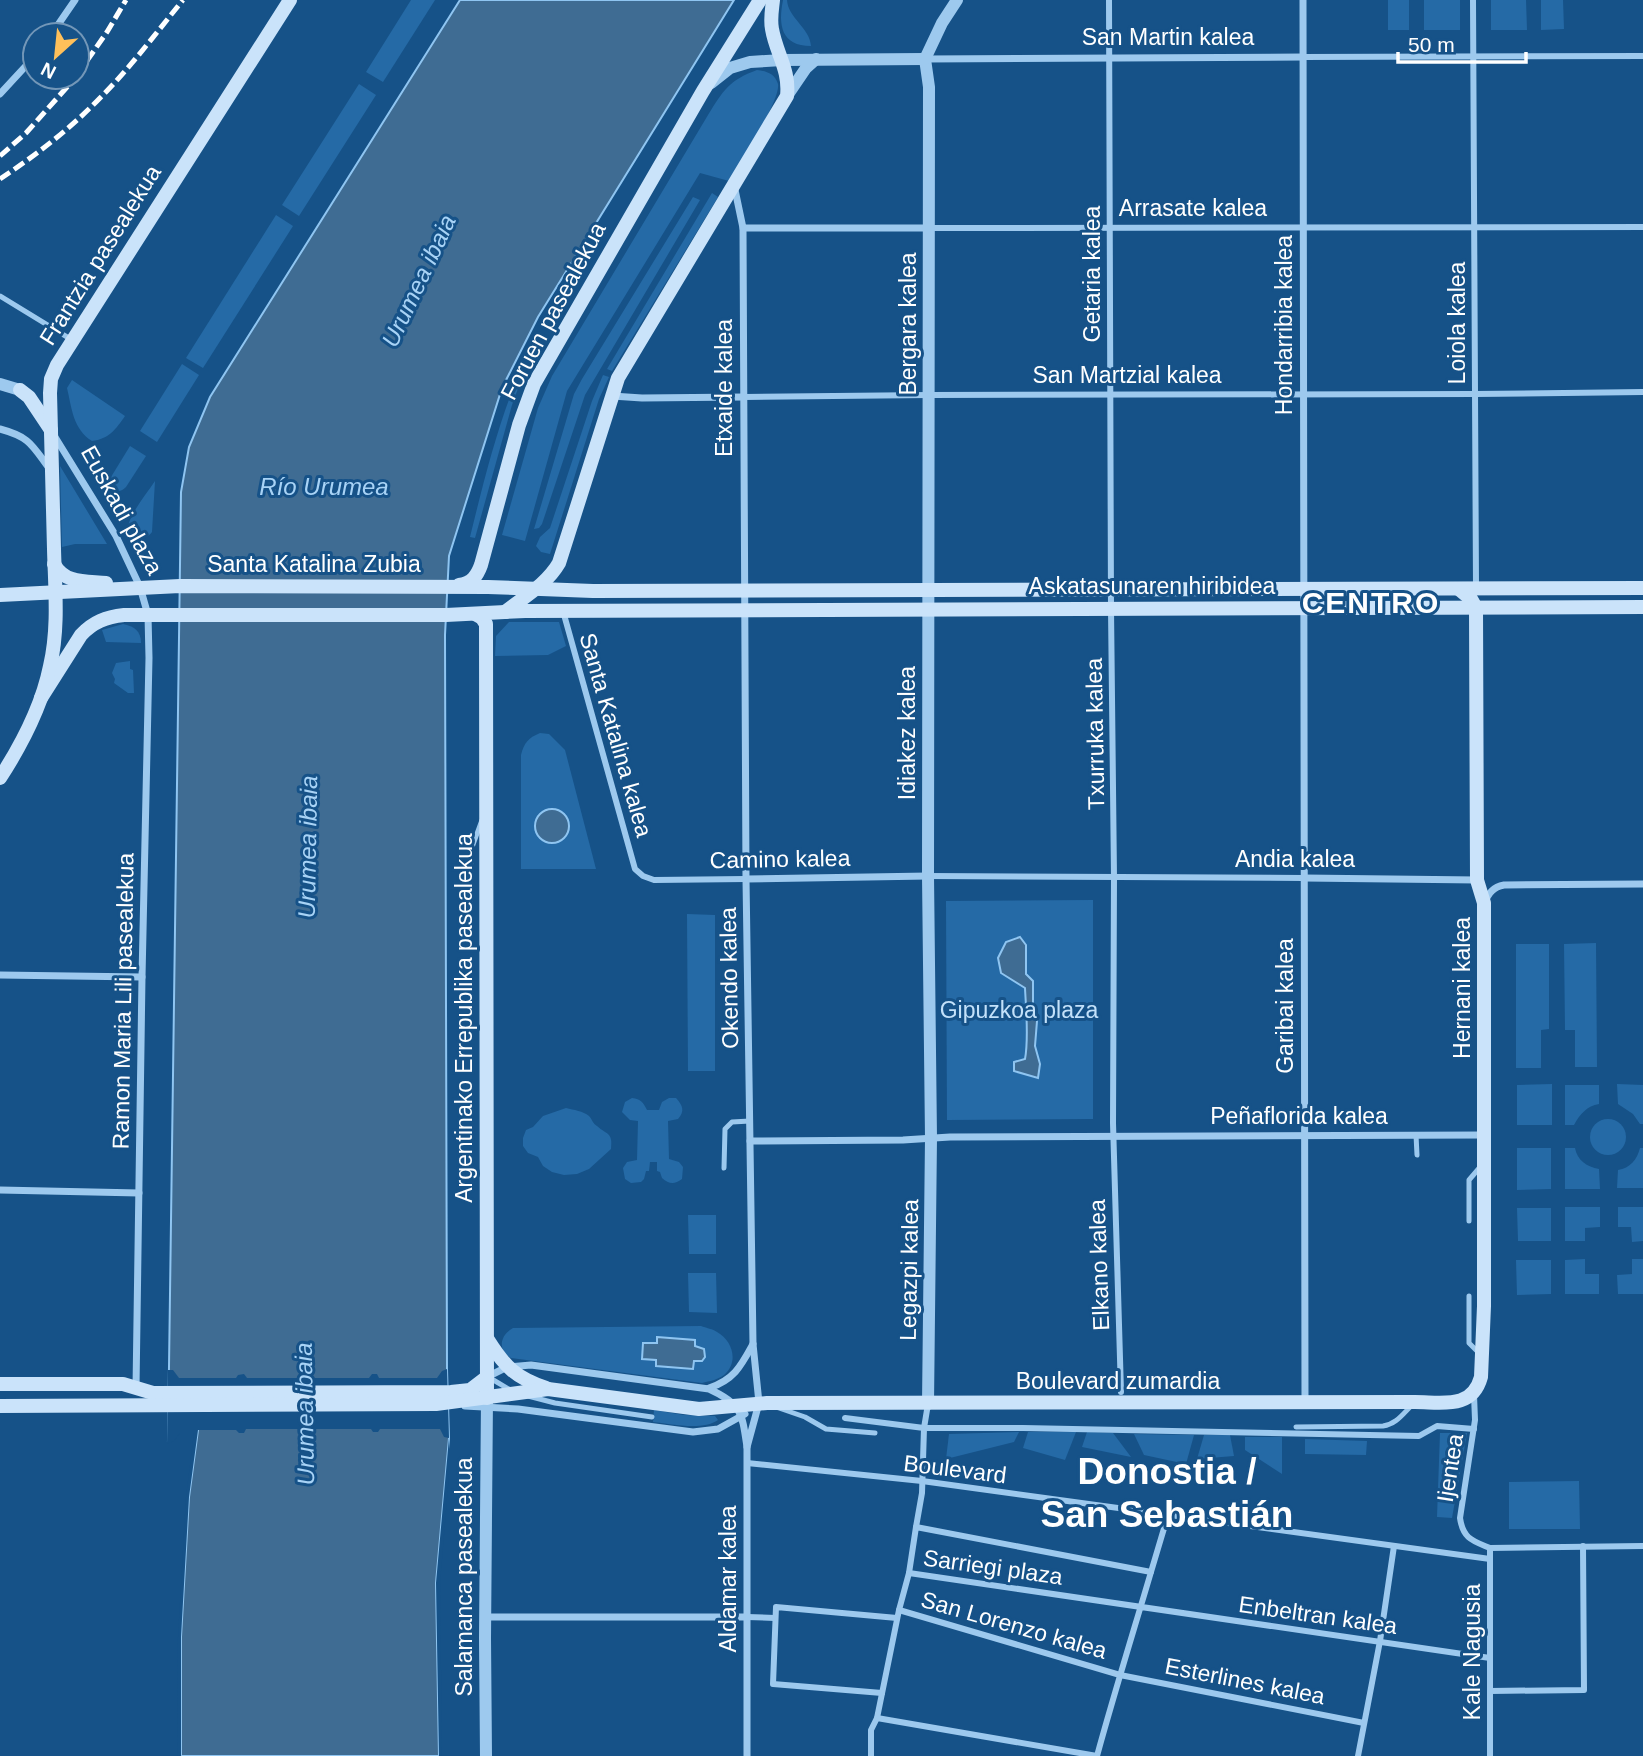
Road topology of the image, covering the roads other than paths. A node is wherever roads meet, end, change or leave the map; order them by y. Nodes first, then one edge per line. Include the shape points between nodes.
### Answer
1 (75, 0) edge
2 (290, 0) edge
3 (760, 0) edge
4 (773, 0) edge
5 (957, 0) edge
6 (1109, 0) edge
7 (1303, 0) edge
8 (1473, 0) edge
9 (61, 21) edge
10 (1643, 56) edge
11 (1303, 57) junction
12 (1473, 57) junction
13 (1110, 58) junction
14 (816, 59) junction
15 (925, 59) junction
16 (782, 60) junction
17 (21, 71) edge
18 (702, 91) junction
19 (0, 94) edge
20 (787, 96) junction
21 (734, 185) junction
22 (1303, 227) junction
23 (1474, 227) junction
24 (1643, 227) edge
25 (743, 228) junction
26 (929, 228) junction
27 (1110, 228) junction
28 (0, 296) edge
29 (73, 340) junction
30 (51, 379) junction
31 (0, 384) edge
32 (20, 390) junction
33 (1643, 392) edge
34 (1110, 394) junction
35 (1303, 394) junction
36 (1475, 394) junction
37 (929, 395) junction
38 (611, 396) junction
39 (744, 397) junction
40 (0, 429) edge
41 (51, 430) junction
42 (52, 472) junction
43 (54, 564) junction
44 (140, 587) junction
45 (447, 587) junction
46 (1643, 588) edge
47 (535, 589) junction
48 (1304, 589) junction
49 (1459, 589) junction
50 (1476, 589) junction
51 (928, 590) junction
52 (1111, 590) junction
53 (744, 591) junction
54 (55, 593) junction
55 (0, 595) edge
56 (1643, 607) edge
57 (1304, 608) junction
58 (1476, 608) junction
59 (1111, 609) junction
60 (928, 610) junction
61 (569, 611) junction
62 (744, 611) junction
63 (504, 613) junction
64 (475, 614) junction
65 (148, 615) junction
66 (486, 638) junction
67 (41, 698) junction
68 (0, 778) edge
69 (486, 811) junction
70 (635, 869) joint
71 (928, 876) junction
72 (1114, 877) junction
73 (1304, 878) junction
74 (746, 879) junction
75 (1477, 880) junction
76 (1643, 884) edge
77 (1484, 903) junction
78 (470, 906) dead end
79 (0, 975) edge
80 (142, 978) junction
81 (750, 1121) junction
82 (1416, 1135) junction
83 (1485, 1135) junction
84 (1113, 1136) junction
85 (1305, 1136) junction
86 (931, 1138) junction
87 (750, 1141) junction
88 (1417, 1155) dead end
89 (1484, 1163) junction
90 (724, 1168) dead end
91 (0, 1190) edge
92 (139, 1193) junction
93 (1469, 1221) dead end
94 (1469, 1296) dead end
95 (488, 1339) junction
96 (752, 1344) junction
97 (1482, 1355) junction
98 (507, 1367) junction
99 (487, 1377) junction
100 (0, 1384) edge
101 (136, 1388) junction
102 (548, 1389) junction
103 (709, 1389) junction
104 (1121, 1392) dead end
105 (1474, 1393) junction
106 (517, 1394) junction
107 (166, 1399) junction
108 (446, 1401) junction
109 (487, 1402) junction
110 (1415, 1402) junction
111 (763, 1403) junction
112 (1305, 1403) junction
113 (929, 1404) junction
114 (0, 1406) edge
115 (738, 1410) junction
116 (652, 1416) dead end
117 (845, 1418) dead end
118 (1296, 1427) dead end
119 (925, 1428) junction
120 (1474, 1429) junction
121 (875, 1433) dead end
122 (747, 1447) junction
123 (747, 1463) junction
124 (922, 1481) junction
125 (1168, 1515) junction
126 (916, 1527) junction
127 (1394, 1546) junction
128 (1583, 1546) junction
129 (1643, 1546) edge
130 (1490, 1548) junction
131 (1490, 1559) junction
132 (1152, 1572) junction
133 (909, 1573) junction
134 (1141, 1606) junction
135 (898, 1614) junction
136 (485, 1617) junction
137 (747, 1617) junction
138 (775, 1618) junction
139 (1380, 1641) junction
140 (1490, 1658) junction
141 (1120, 1675) junction
142 (1490, 1691) junction
143 (882, 1693) junction
144 (877, 1718) junction
145 (1364, 1723) junction
146 (486, 1756) edge
147 (747, 1756) edge
148 (871, 1756) edge
149 (1097, 1756) edge
150 (1358, 1756) edge
151 (1490, 1756) edge

1 - 9 street
2 - 29 main road, Frantzia pasealekua
3 - 18 main road, Foruen pasealekua
4 - 16 main road via 772,31
5 - 15 street
6 - 13 street, Getaria kalea
7 - 11 street, Hondarribia kalea
8 - 12 street, Loiola kalea
10 - 12 street, San Martin kalea
11 - 12 street, San Martin kalea
11 - 13 street, San Martin kalea
11 - 22 street, Hondarribia kalea
12 - 23 street, Loiola kalea
13 - 15 street, San Martin kalea
13 - 27 street, Getaria kalea
14 - 15 street, San Martin kalea
14 - 16 street, San Martin kalea
14 - 20 street
15 - 26 street, Bergara kalea
16 - 18 street, San Martin kalea via 740,64
16 - 20 main road
17 - 19 street
18 - 45 main road, Foruen pasealekua via 534,384 479,571 470,582
20 - 21 main road
21 - 25 street, Etxaide kalea
21 - 38 main road
22 - 23 street, Arrasate kalea
22 - 27 street, Arrasate kalea
22 - 35 street, Hondarribia kalea
23 - 24 street, Arrasate kalea
23 - 36 street, Loiola kalea
25 - 26 street, Arrasate kalea
25 - 39 street, Etxaide kalea
26 - 27 street, Arrasate kalea
26 - 37 street, Bergara kalea
27 - 34 street, Getaria kalea
28 - 29 lane
29 - 30 main road, Frantzia pasealekua
30 - 32 main road via 38,389
30 - 41 main road, Frantzia pasealekua
31 - 32 street
32 - 41 main road
33 - 36 street, San Martzial kalea
34 - 35 street, San Martzial kalea
34 - 37 street, San Martzial kalea
34 - 52 street, Getaria kalea
35 - 36 street, San Martzial kalea
35 - 48 street, Hondarribia kalea
36 - 50 street, Loiola kalea
37 - 39 street, San Martzial kalea
37 - 51 street, Bergara kalea
38 - 39 street, San Martzial kalea
38 - 47 main road via 562,558
39 - 53 street, Etxaide kalea
40 - 42 street via 25,439
41 - 42 main road, Frantzia pasealekua
41 - 44 street, Euskadi plaza via 116,536
42 - 43 main road, Frantzia pasealekua
43 - 44 main road via 71,579
43 - 54 main road
44 - 45 main road, Santa Katalina Zubia
44 - 54 main road
44 - 65 street, Euskadi plaza
45 - 47 main road, Santa Katalina Zubia
46 - 50 main road, Askatasunaren hiribidea
47 - 53 main road, Askatasunaren hiribidea
47 - 63 main road
48 - 49 main road, Askatasunaren hiribidea
48 - 52 main road, Askatasunaren hiribidea
48 - 57 street, Hondarribia kalea
49 - 50 main road, Askatasunaren hiribidea
49 - 58 main road
51 - 52 main road, Askatasunaren hiribidea
51 - 53 main road, Askatasunaren hiribidea
51 - 60 street, Idiakez kalea
52 - 59 street, Txurruka kalea
53 - 62 street
54 - 55 main road
54 - 67 main road via 54,648
56 - 58 main road, Askatasunaren hiribidea
57 - 58 main road, Askatasunaren hiribidea
57 - 59 main road, Askatasunaren hiribidea
57 - 73 street, Garibai kalea
58 - 75 main road, Hernani kalea
59 - 60 main road, Askatasunaren hiribidea
59 - 72 street, Txurruka kalea
60 - 62 main road, Askatasunaren hiribidea
60 - 71 street, Idiakez kalea
61 - 62 main road, Askatasunaren hiribidea
61 - 63 main road, Askatasunaren hiribidea
61 - 70 street, Santa Katalina kalea
62 - 74 street, Okendo kalea
63 - 64 main road, Askatasunaren hiribidea
63 - 66 main road
64 - 65 main road, Askatasunaren hiribidea
64 - 66 main road via 486,624
65 - 67 main road via 114,616 88,628
65 - 80 street, Ramon Maria Lili pasealekua
66 - 69 main road, Argentinako Errepublika pasealekua
67 - 68 main road
69 - 78 lane via 471,850
69 - 95 main road, Argentinako Errepublika pasealekua
70 - 74 street, Camino kalea via 654,880
71 - 72 street
71 - 74 street, Camino kalea
71 - 86 street
72 - 73 street, Andia kalea
72 - 84 street
73 - 75 street, Andia kalea
73 - 85 street, Garibai kalea
74 - 81 street, Okendo kalea
75 - 77 main road, Hernani kalea
76 - 77 street via 1504,885 1489,892
77 - 83 main road, Hernani kalea
79 - 80 street
80 - 92 street, Ramon Maria Lili pasealekua
81 - 87 street, Okendo kalea
81 - 90 lane via 732,1122 725,1129
82 - 83 street, Peñaflorida kalea
82 - 85 street, Peñaflorida kalea
82 - 88 lane
83 - 89 main road, Hernani kalea
84 - 85 street, Peñaflorida kalea
84 - 86 street
84 - 104 street, Elkano kalea
85 - 112 street, Garibai kalea
86 - 87 street
86 - 113 street, Legazpi kalea
87 - 96 street, Okendo kalea
89 - 93 lane via 1469,1180
89 - 97 main road, Hernani kalea
91 - 92 street
92 - 101 street, Ramon Maria Lili pasealekua
94 - 97 lane via 1469,1343
95 - 98 main road
95 - 99 main road, Argentinako Errepublika pasealekua
96 - 103 street via 732,1376
96 - 111 street, Okendo kalea
97 - 105 main road, Hernani kalea via 1481,1377
98 - 99 street
98 - 102 main road
98 - 103 street via 531,1365
99 - 106 lane
99 - 108 main road
99 - 109 main road, Argentinako Errepublika pasealekua
100 - 101 main road via 107,1383
101 - 107 main road
102 - 106 main road
102 - 115 main road, Boulevard zumardia
103 - 115 street
105 - 110 main road, Boulevard zumardia via 1457,1402
105 - 120 street, Ijentea
106 - 109 main road
106 - 116 lane
107 - 108 main road
107 - 114 main road
108 - 109 main road
109 - 115 street via 693,1432 718,1429
109 - 136 street, Salamanca pasealekua
110 - 112 main road, Boulevard zumardia
110 - 118 lane via 1391,1425
111 - 113 main road, Boulevard zumardia
111 - 115 main road, Boulevard zumardia
111 - 121 lane via 825,1429
111 - 122 street
112 - 113 main road, Boulevard zumardia
113 - 119 street
115 - 122 street, Aldamar kalea
117 - 119 street, Boulevard
119 - 120 street, Boulevard via 1419,1436 1437,1426
119 - 124 street
120 - 130 street, Ijentea via 1460,1518 1470,1539
122 - 123 street, Aldamar kalea
123 - 124 street, Boulevard
123 - 137 street, Aldamar kalea
124 - 125 street, Boulevard
124 - 126 street
125 - 127 street, Boulevard
125 - 132 street
126 - 132 street, Sarriegi plaza
126 - 133 street, Sarriegi plaza
127 - 131 street, Boulevard
127 - 139 street
128 - 129 street
128 - 130 street
128 - 142 street via 1584,1690
130 - 131 street, Kale Nagusia
131 - 140 street, Kale Nagusia
132 - 134 street
133 - 134 street, Sarriegi plaza
133 - 135 street
134 - 139 street, Enbeltran kalea
134 - 141 street
135 - 138 street, San Lorenzo kalea via 776,1607
135 - 141 street, San Lorenzo kalea
135 - 143 street
136 - 137 street
136 - 146 street, Salamanca pasealekua
137 - 138 street
137 - 147 street, Aldamar kalea
138 - 143 street via 773,1684
139 - 140 street, Enbeltran kalea
139 - 145 street
140 - 142 street, Kale Nagusia
141 - 145 street, Esterlines kalea
141 - 149 street
142 - 151 street, Kale Nagusia
143 - 144 street
144 - 148 street via 871,1730
144 - 149 street
145 - 150 street

